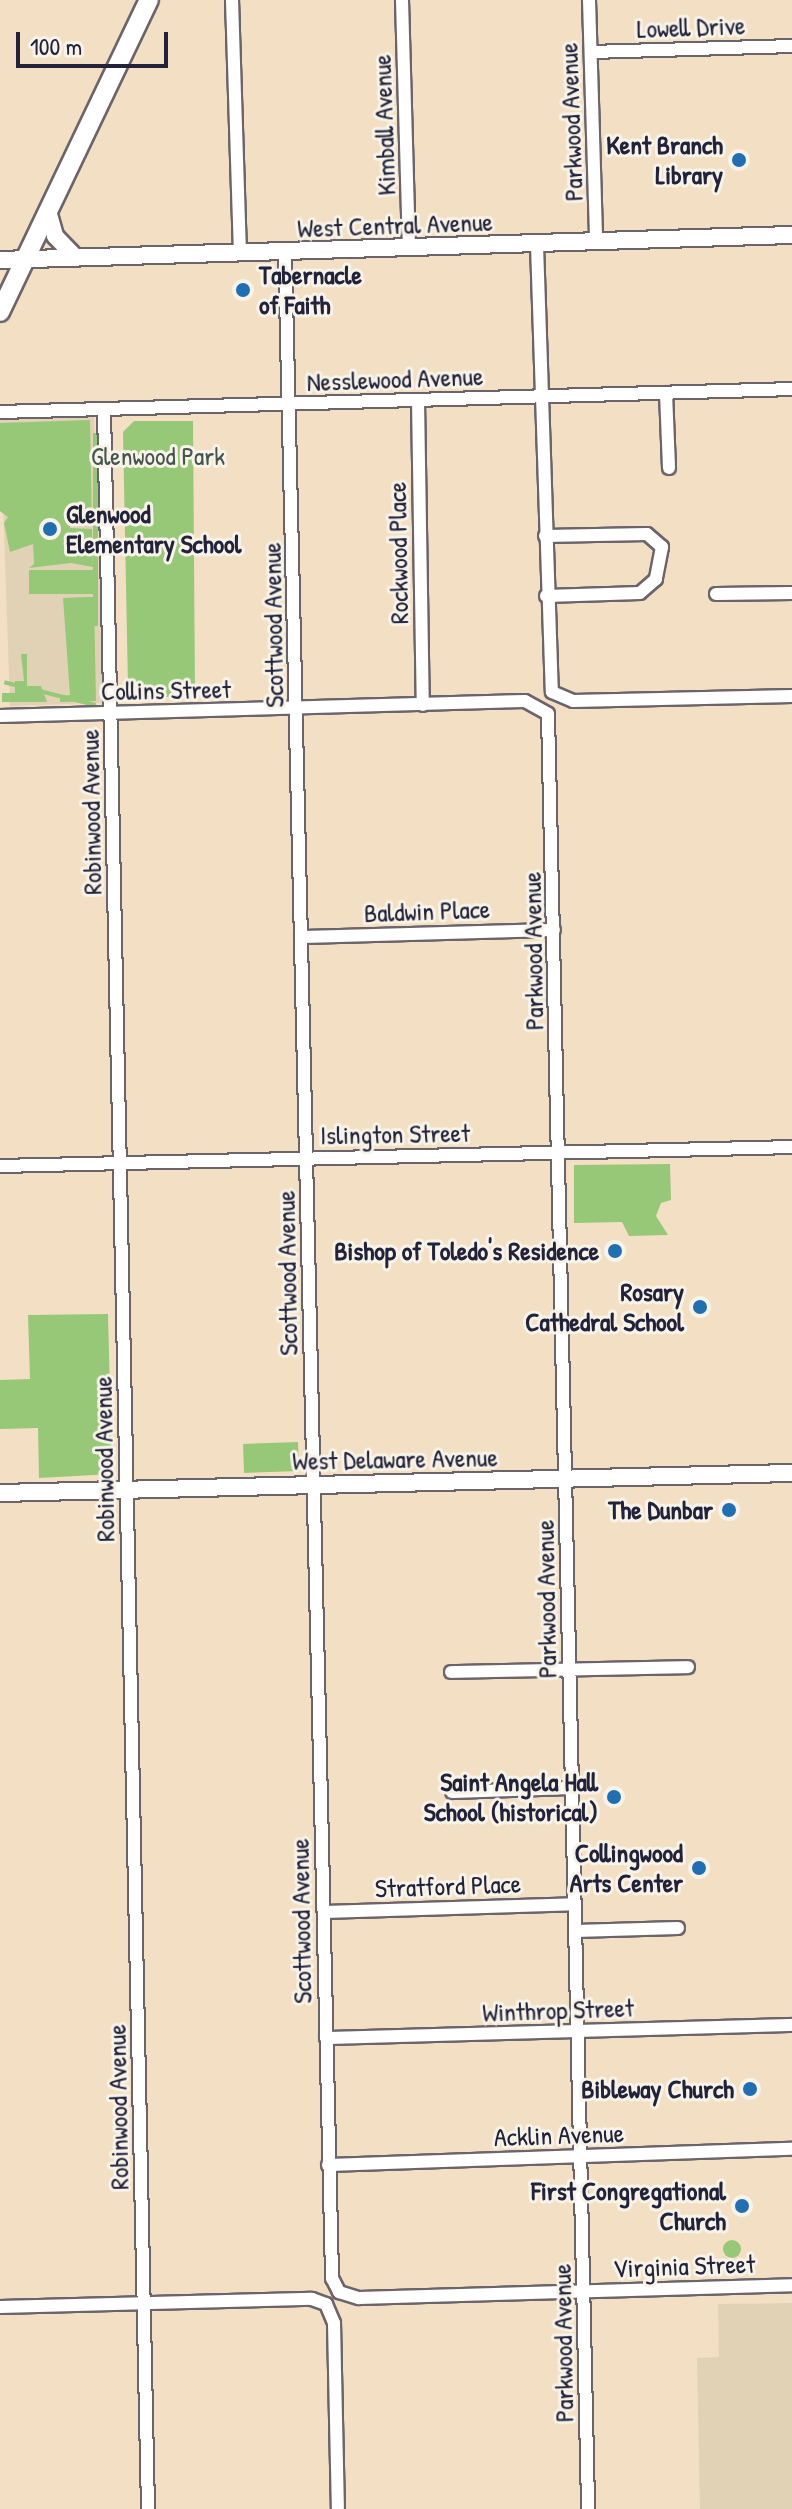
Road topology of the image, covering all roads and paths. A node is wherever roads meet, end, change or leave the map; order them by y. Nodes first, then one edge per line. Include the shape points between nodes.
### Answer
1 (149, 0) edge
2 (232, 0) edge
3 (402, 0) edge
4 (589, 0) edge
5 (792, 46) edge
6 (591, 52) junction
7 (48, 211) junction
8 (792, 235) edge
9 (596, 243) junction
10 (537, 245) junction
11 (409, 249) junction
12 (285, 252) junction
13 (240, 253) junction
14 (76, 258) junction
15 (0, 260) edge
16 (25, 260) junction
17 (0, 312) edge
18 (792, 389) edge
19 (666, 393) junction
20 (541, 397) junction
21 (418, 400) junction
22 (290, 404) junction
23 (104, 409) junction
24 (0, 412) edge
25 (669, 468) dead end
26 (545, 536) junction
27 (792, 593) edge
28 (716, 594) dead end
29 (546, 596) junction
30 (792, 696) edge
31 (525, 701) joint
32 (423, 705) junction
33 (296, 708) junction
34 (111, 713) junction
35 (0, 716) edge
36 (554, 930) junction
37 (301, 937) junction
38 (792, 1147) edge
39 (559, 1153) junction
40 (306, 1159) junction
41 (120, 1163) junction
42 (0, 1166) edge
43 (792, 1473) edge
44 (566, 1478) junction
45 (314, 1485) junction
46 (127, 1490) junction
47 (0, 1493) edge
48 (688, 1667) dead end
49 (569, 1670) junction
50 (451, 1672) dead end
51 (572, 1788) junction
52 (452, 1792) dead end
53 (574, 1904) junction
54 (324, 1912) junction
55 (678, 1928) dead end
56 (575, 1931) junction
57 (792, 2025) edge
58 (577, 2032) junction
59 (326, 2038) junction
60 (792, 2149) edge
61 (580, 2156) junction
62 (328, 2165) junction
63 (792, 2285) edge
64 (584, 2291) junction
65 (339, 2292) joint
66 (144, 2303) junction
67 (0, 2307) edge
68 (148, 2509) edge
69 (338, 2509) edge
70 (588, 2509) edge

1 - 7 main road
2 - 13 street
3 - 11 street, Kimball Avenue
4 - 6 street, Parkwood Avenue
5 - 6 street, Lowell Drive
6 - 9 street, Parkwood Avenue
7 - 14 main road via 55,236
7 - 16 main road
8 - 9 main road, West Central Avenue
9 - 10 main road, West Central Avenue
10 - 11 main road, West Central Avenue
10 - 20 street
11 - 12 main road, West Central Avenue
12 - 13 main road, West Central Avenue
12 - 22 street, Scottwood Avenue
13 - 14 main road, West Central Avenue
14 - 16 main road, West Central Avenue
15 - 16 main road, West Central Avenue
16 - 17 main road
18 - 19 street, Nesslewood Avenue
19 - 20 street, Nesslewood Avenue
19 - 25 street
20 - 21 street, Nesslewood Avenue
20 - 26 street
21 - 22 street, Nesslewood Avenue
21 - 32 street, Rockwood Place
22 - 23 street, Nesslewood Avenue
22 - 33 street, Scottwood Avenue
23 - 24 street, Nesslewood Avenue
23 - 34 street, Robinwood Avenue
26 - 29 street
26 - 29 street via 647,534 662,547 659,571 646,590
27 - 28 street
29 - 30 street via 549,684 556,695 573,701
31 - 32 street, Collins Street
31 - 36 street, Parkwood Avenue via 548,714
32 - 33 street, Collins Street
33 - 34 street, Collins Street
33 - 37 street, Scottwood Avenue
34 - 35 street, Collins Street
34 - 41 street, Robinwood Avenue
36 - 37 street, Baldwin Place
36 - 39 street, Parkwood Avenue
37 - 40 street, Scottwood Avenue
38 - 39 street, Islington Street
39 - 40 street, Islington Street
39 - 44 street, Parkwood Avenue
40 - 41 street, Islington Street
40 - 45 street, Scottwood Avenue
41 - 42 street, Islington Street
41 - 46 street, Robinwood Avenue
43 - 44 main road, West Delaware Avenue
44 - 45 main road, West Delaware Avenue
44 - 49 street, Parkwood Avenue
45 - 46 main road, West Delaware Avenue
45 - 54 street, Scottwood Avenue
46 - 47 main road, West Delaware Avenue
46 - 66 street, Robinwood Avenue
48 - 49 street
49 - 50 street
49 - 51 street, Parkwood Avenue
51 - 52 street
51 - 53 street, Parkwood Avenue
53 - 54 street, Stratford Place
53 - 56 street, Parkwood Avenue
54 - 59 street, Scottwood Avenue
55 - 56 street
56 - 58 street, Parkwood Avenue
57 - 58 street, Winthrop Street
58 - 59 street, Winthrop Street
58 - 61 street, Parkwood Avenue
59 - 62 street, Scottwood Avenue
60 - 61 street, Acklin Avenue
61 - 62 street, Acklin Avenue
61 - 64 street, Parkwood Avenue
62 - 65 street, Scottwood Avenue via 332,2278
63 - 64 street, Virginia Street
64 - 65 street, Virginia Street via 359,2298
64 - 70 street, Parkwood Avenue
66 - 67 street
66 - 68 street, Robinwood Avenue
66 - 69 street via 312,2299 328,2305 334,2323

